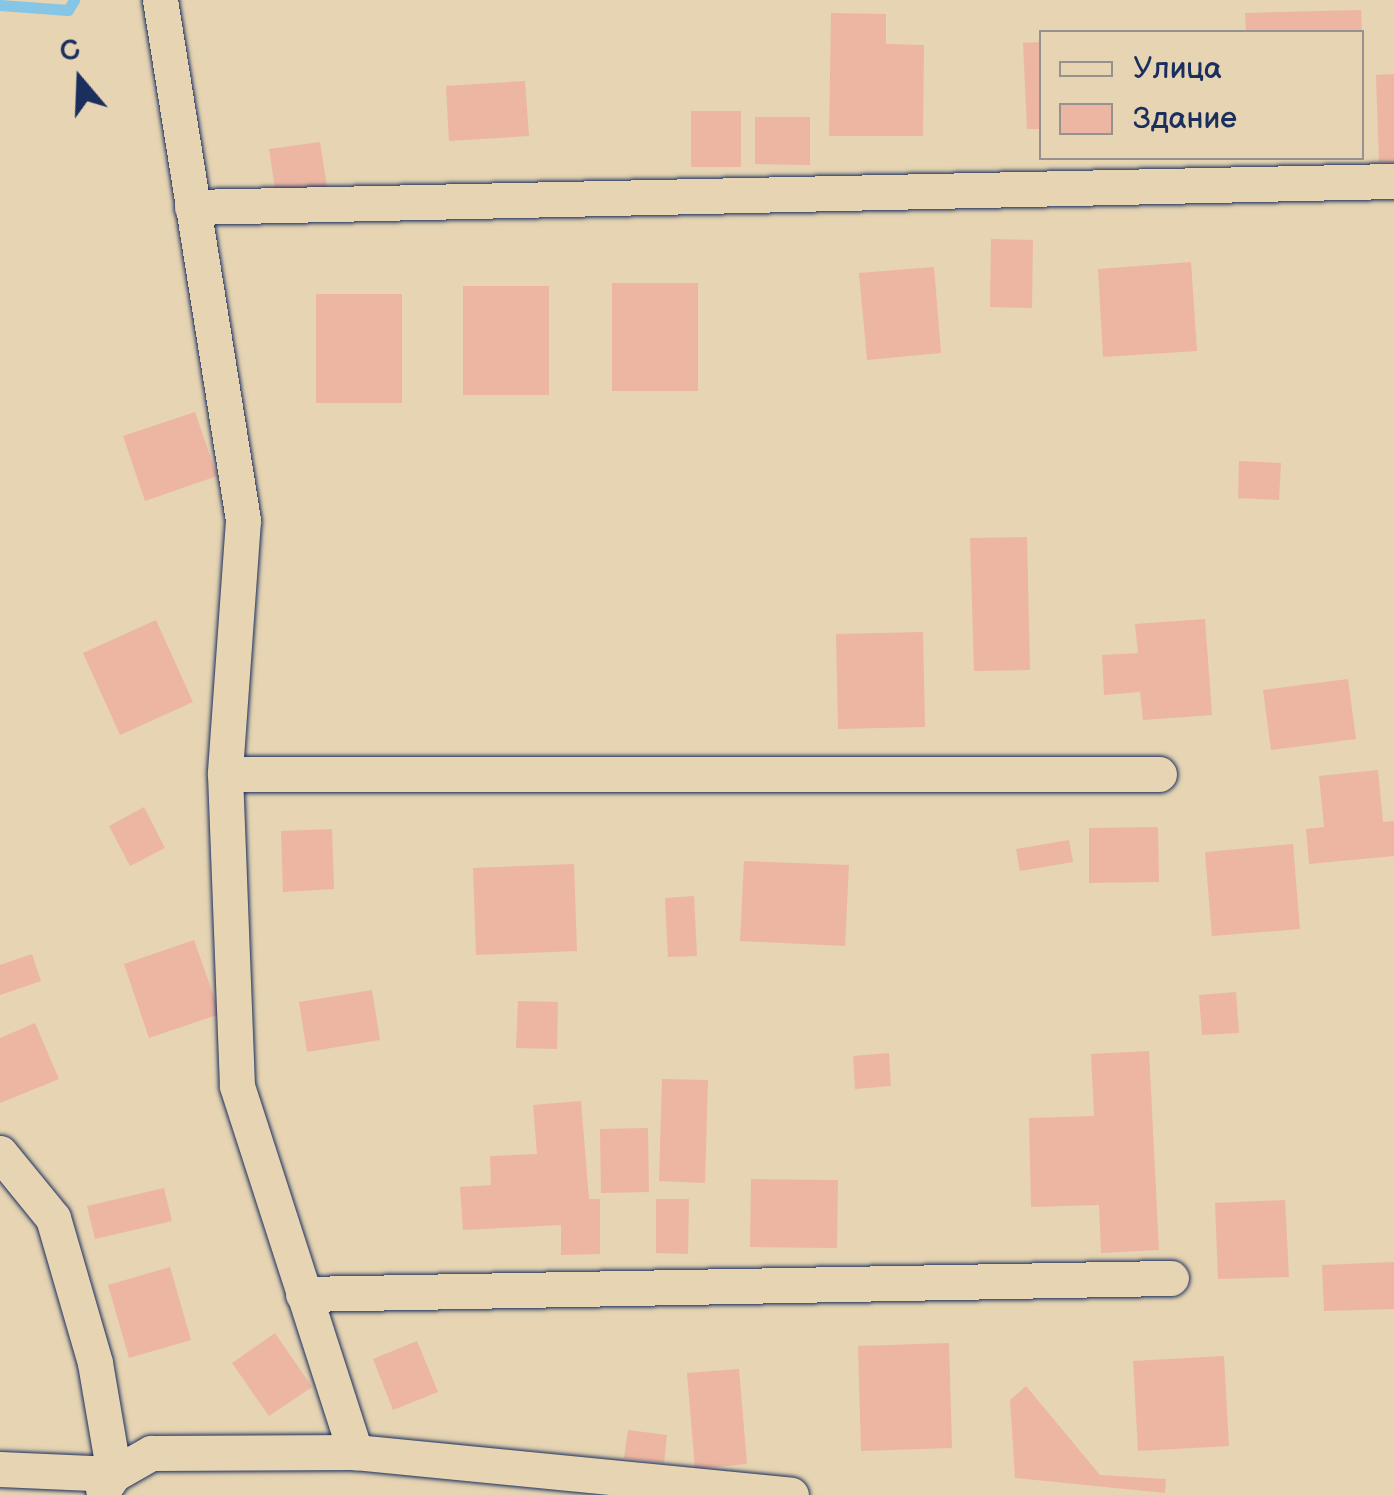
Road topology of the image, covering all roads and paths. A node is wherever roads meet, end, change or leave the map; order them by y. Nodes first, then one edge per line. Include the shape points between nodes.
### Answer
1 (160, 0) edge
2 (1394, 182) edge
3 (192, 207) junction
4 (224, 774) junction
5 (1159, 774) dead end
6 (0, 1153) edge
7 (1171, 1278) dead end
8 (303, 1294) junction
9 (355, 1452) junction
10 (0, 1469) edge
11 (107, 1484) edge
12 (791, 1495) edge

1 - 3 street
2 - 3 street
3 - 4 street via 243,520
4 - 5 street
4 - 8 street via 237,1086
6 - 11 street via 53,1218 95,1363
7 - 8 street
8 - 9 street
9 - 11 street via 150,1453
9 - 12 street
10 - 11 street

